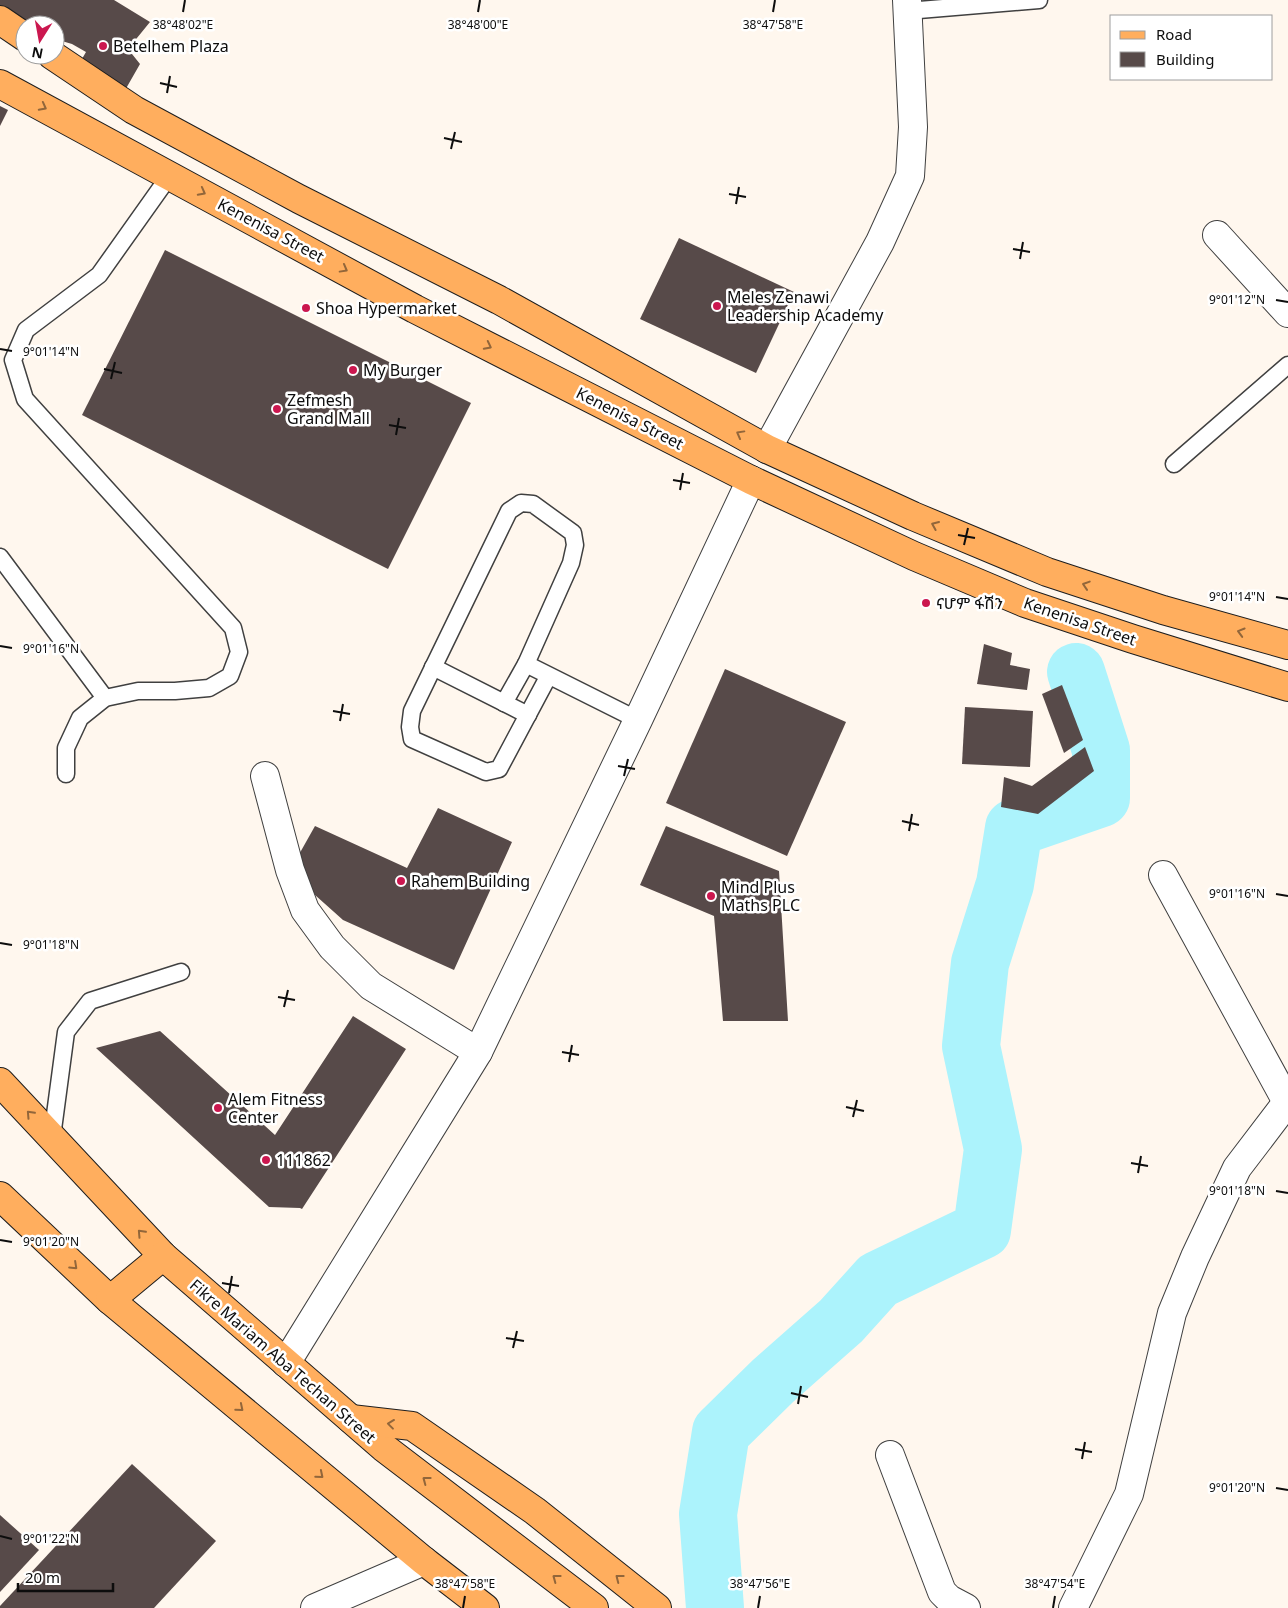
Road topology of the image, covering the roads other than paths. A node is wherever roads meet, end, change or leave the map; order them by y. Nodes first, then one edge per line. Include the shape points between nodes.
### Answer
1 (1039, 0) edge
2 (907, 6) edge
3 (0, 20) edge
4 (15, 30) edge
5 (65, 64) edge
6 (0, 84) edge
7 (170, 175) junction
8 (1216, 235) dead end
9 (1288, 313) edge
10 (1288, 365) edge
11 (767, 449) junction
12 (1174, 464) dead end
13 (751, 480) junction
14 (0, 557) edge
15 (1288, 645) edge
16 (526, 664) junction
17 (433, 668) junction
18 (548, 676) junction
19 (1288, 687) edge
20 (105, 698) junction
21 (504, 703) junction
22 (528, 715) junction
23 (638, 720) junction
24 (66, 774) dead end
25 (265, 776) dead end
26 (1163, 875) dead end
27 (181, 972) dead end
28 (478, 1052) junction
29 (2, 1078) edge
30 (1288, 1101) edge
31 (52, 1137) junction
32 (0, 1196) edge
33 (163, 1256) junction
34 (110, 1300) junction
35 (286, 1363) junction
36 (350, 1419) junction
37 (890, 1455) dead end
38 (424, 1561) junction
39 (315, 1608) edge
40 (485, 1608) edge
41 (594, 1608) edge
42 (657, 1608) edge
43 (966, 1608) edge
44 (1073, 1608) edge

1 - 2 lane
2 - 11 street via 914,127 910,176 880,242
3 - 4 main road
11 -> 5 main road via 499,300 299,199 134,110
6 -> 7 main road, Kenenisa Street
7 -> 13 main road, Kenenisa Street via 415,309
7 - 20 lane via 100,275 26,330 13,360 26,399 233,628 239,652 230,676 210,688 175,692 138,691
8 - 9 street
10 - 12 lane
15 -> 11 main road via 1163,610 1047,572 913,516
13 - 19 main road, Kenenisa Street via 1025,604
13 - 23 street
14 - 20 lane
16 - 17 lane via 571,563 575,545 573,533 533,504 520,503 509,511
16 - 18 lane
16 - 21 lane
17 - 21 lane
17 - 22 lane via 412,711 412,739 486,772 499,769
18 - 22 lane
18 - 23 lane
20 - 24 lane via 80,718 66,748
21 - 22 lane
23 - 28 street
25 - 28 street via 290,870 305,910 332,947 371,986
26 - 30 street
27 - 31 lane via 90,1002 66,1032
28 - 35 street
31 -> 29 main road, Fikre Mariam Aba Techan Street
30 - 44 street via 1237,1168 1195,1257 1172,1313 1129,1494
33 -> 31 main road, Fikre Mariam Aba Techan Street
32 -> 34 main road
33 - 34 main road
33 - 35 main road, Fikre Mariam Aba Techan Street
34 -> 38 main road
35 - 36 main road, Fikre Mariam Aba Techan Street
41 -> 36 main road, Fikre Mariam Aba Techan Street
42 -> 36 main road via 535,1511 412,1426
37 - 43 street via 942,1592
38 - 39 street
38 - 40 main road

